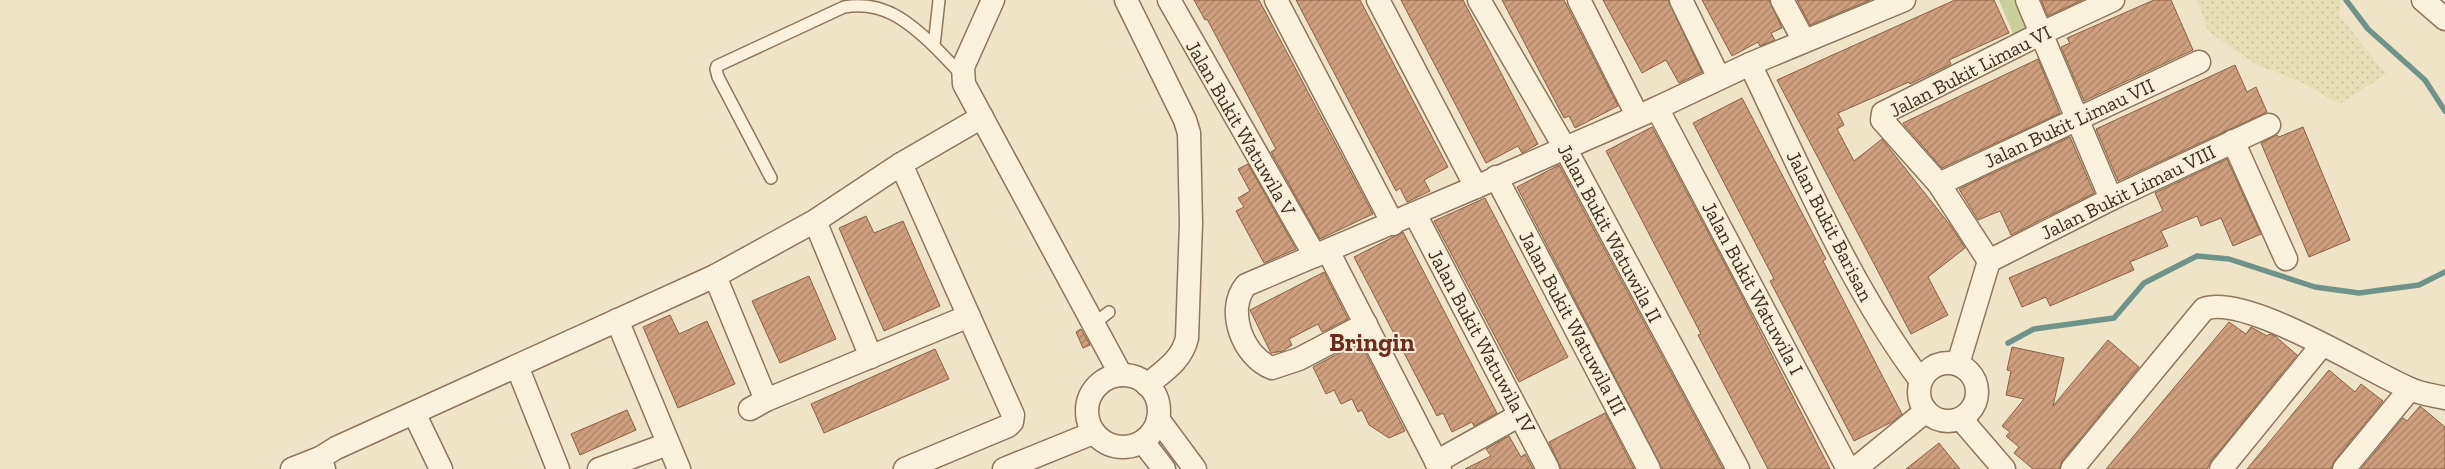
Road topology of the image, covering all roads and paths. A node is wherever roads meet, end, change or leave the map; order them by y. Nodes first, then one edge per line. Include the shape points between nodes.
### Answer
1 (939, 0) edge
2 (993, 0) edge
3 (1126, 0) edge
4 (1169, 0) edge
5 (1276, 0) edge
6 (1378, 0) edge
7 (1478, 0) edge
8 (1579, 0) edge
9 (1681, 0) edge
10 (1782, 0) edge
11 (2027, 0) edge
12 (2113, 0) edge
13 (2423, 0) edge
14 (1890, 3) edge
15 (2445, 19) edge
16 (2042, 33) junction
17 (1804, 41) junction
18 (934, 46) junction
19 (2199, 62) dead end
20 (1750, 64) junction
21 (962, 75) junction
22 (1719, 78) junction
23 (1647, 112) junction
24 (982, 117) junction
25 (2077, 119) junction
26 (2269, 124) dead end
27 (2233, 141) junction
28 (1564, 148) junction
29 (901, 164) junction
30 (1496, 177) junction
31 (771, 178) dead end
32 (1939, 184) junction
33 (1476, 188) junction
34 (2112, 199) junction
35 (1415, 214) junction
36 (815, 221) junction
37 (1393, 224) junction
38 (1321, 253) junction
39 (2286, 259) dead end
40 (1988, 261) junction
41 (715, 276) junction
42 (969, 316) junction
43 (617, 320) junction
44 (1366, 324) junction
45 (2322, 345) junction
46 (871, 357) junction
47 (1958, 364) junction
48 (517, 366) junction
49 (1121, 375) junction
50 (1921, 381) junction
51 (1147, 385) junction
52 (2410, 390) junction
53 (2445, 398) edge
54 (1926, 411) junction
55 (414, 413) junction
56 (1520, 415) junction
57 (1158, 419) junction
58 (1961, 419) junction
59 (1093, 433) junction
60 (1143, 442) junction
61 (668, 444) junction
62 (322, 464) edge
63 (1438, 466) edge
64 (292, 469) edge
65 (441, 469) edge
66 (558, 469) edge
67 (599, 469) edge
68 (679, 469) edge
69 (905, 469) edge
70 (1004, 469) edge
71 (1164, 469) edge
72 (1195, 469) edge
73 (1548, 469) edge
74 (1649, 469) edge
75 (1738, 469) edge
76 (1848, 469) edge
77 (1855, 469) edge
78 (2004, 469) edge
79 (2072, 469) edge
80 (2221, 469) edge
81 (2344, 469) edge

1 - 18 lane
2 - 21 street
3 - 51 street via 1185,120 1190,147 1187,338 1177,360
4 - 38 street, Jalan Bukit Watuwila V
5 - 37 street
6 - 33 street
7 - 28 street, Jalan Bukit Watuwila II
8 - 23 street, Jalan Bukit Watuwila I
9 - 22 street
10 - 17 street
11 - 16 street
12 - 16 street, Jalan Bukit Limau VI
13 - 15 street
14 - 17 street
16 - 25 street
16 - 32 street, Jalan Bukit Limau VI via 1883,113 1882,120
17 - 20 street
18 - 21 lane
18 - 31 lane via 909,22 871,6 858,5 844,7 718,66 718,77
19 - 25 street, Jalan Bukit Limau VII
20 - 22 street
20 - 50 street, Jalan Bukit Barisan via 1832,233 1891,341
21 - 24 street
22 - 23 street
23 - 28 street
23 - 76 street, Jalan Bukit Watuwila I
24 - 29 street
24 - 49 street via 1102,318
25 - 32 street, Jalan Bukit Limau VII
25 - 34 street
26 - 27 street, Jalan Bukit Limau VIII
27 - 34 street, Jalan Bukit Limau VIII
27 - 39 street
28 - 30 street
28 - 75 street, Jalan Bukit Watuwila II
29 - 36 street
29 - 42 street
30 - 33 street
30 - 74 street, Jalan Bukit Watuwila III
32 - 40 street, Jalan Bukit Limau VI
33 - 35 street
34 - 40 street, Jalan Bukit Limau VIII
35 - 37 street
35 - 56 street, Jalan Bukit Watuwila IV
36 - 41 street
36 - 46 street
37 - 38 street
38 - 44 street, Jalan Bukit Watuwila V
38 - 44 street via 1246,285 1237,300 1236,312 1244,340 1263,364 1276,368
40 - 47 street
41 - 43 street
41 - 46 street via 758,404
42 - 46 street
42 - 69 street via 1012,415 1012,422
43 - 48 street
43 - 61 street
44 - 63 street, Jalan Bukit Watuwila V
45 - 52 street
45 - 79 street via 2271,319 2220,305 2204,309
45 - 80 street
47 - 50 street via 1936,365
47 - 58 street via 1975,379 1978,390 1971,412
48 - 55 street
48 - 66 street
49 - 51 street via 1131,376
49 - 59 street via 1097,384 1088,399 1086,416
50 - 54 street via 1919,397
51 - 57 street via 1158,401
52 - 53 street
52 - 81 street
54 - 58 street via 1942,421
54 - 77 street
55 - 62 street via 336,448
55 - 65 street
56 - 63 street
56 - 73 street, Jalan Bukit Watuwila IV
57 - 60 street
57 - 72 street
58 - 78 street
59 - 60 street via 1111,446 1133,447
59 - 70 street
60 - 71 street
61 - 67 street
61 - 68 street
62 - 64 street

